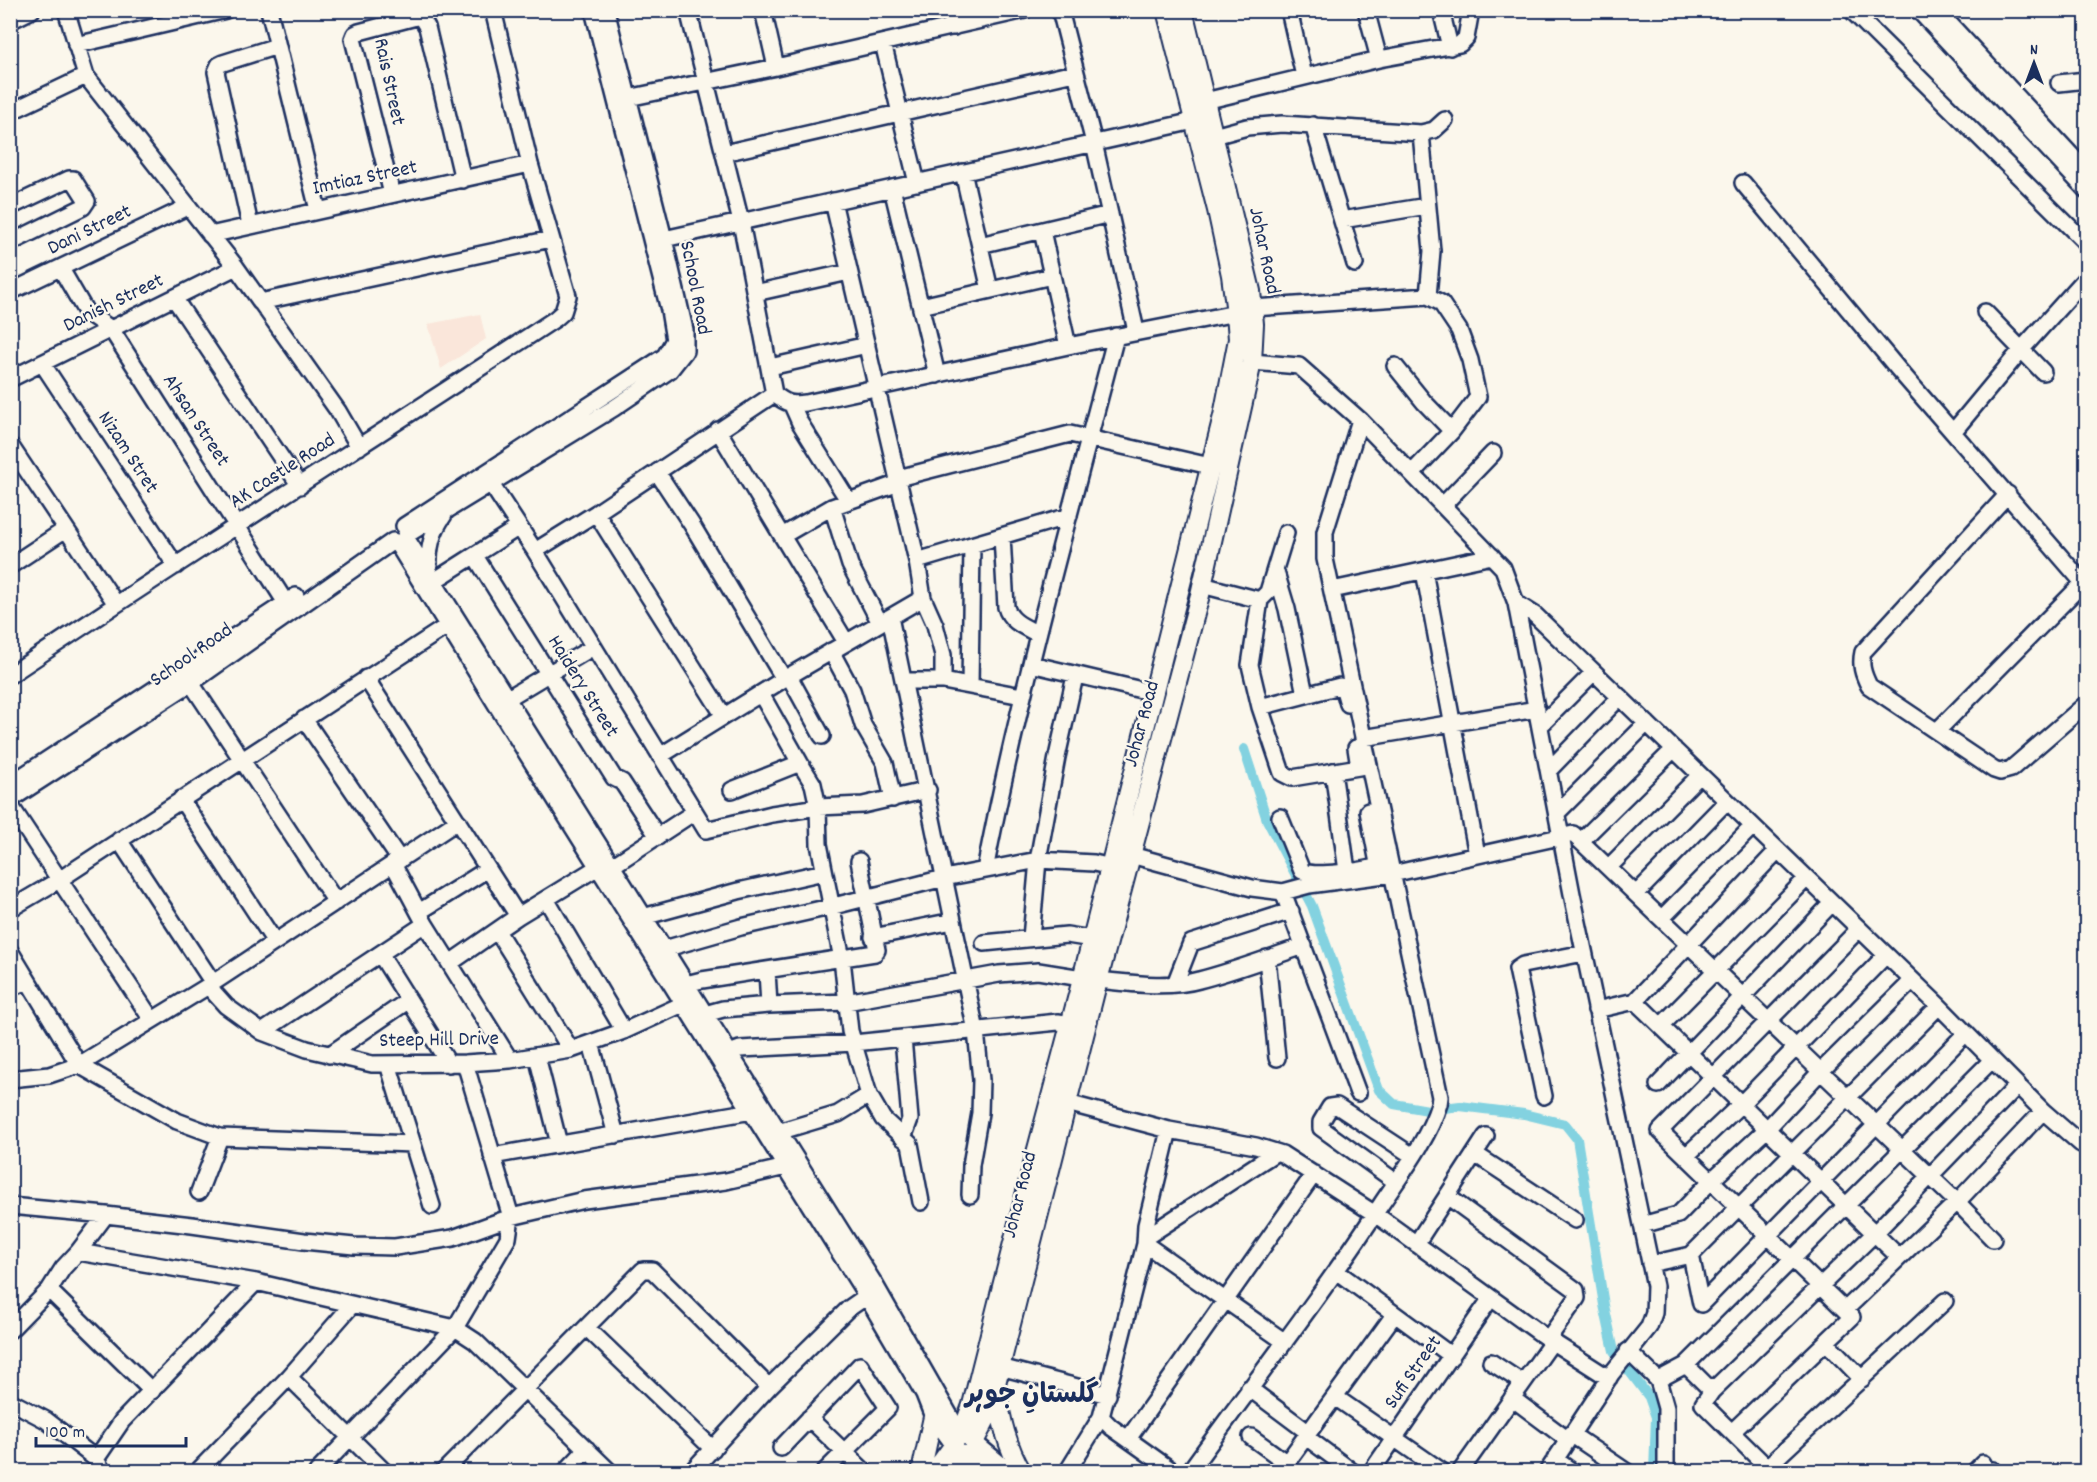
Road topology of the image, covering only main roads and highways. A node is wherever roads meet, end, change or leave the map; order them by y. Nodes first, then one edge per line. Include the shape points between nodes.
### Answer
1 (1166, 10) edge
2 (1183, 10) edge
3 (1244, 310) junction
4 (1123, 864) junction
5 (1090, 979) junction
6 (998, 1376) junction
7 (933, 1417) road end
8 (962, 1444) junction
9 (921, 1472) edge
10 (934, 1472) edge
11 (955, 1472) edge
12 (1022, 1472) edge

1 - 3 main road, Johar Road
2 - 3 main road, Johar Road via 1251,291
3 - 4 main road, Johar Road via 1223,416 1154,693
3 - 4 main road, Johar Road via 1254,324 1252,362 1202,585
4 - 5 main road, Johar Road
4 - 5 main road, Johar Road via 1092,939
5 - 6 main road, Johar Road via 1067,1103
5 - 8 main road, Johar Road via 1071,1024
6 - 8 main road, Johar Road via 988,1415
6 - 12 main road via 999,1408 1014,1459
7 - 9 main road
8 - 10 main road, Johar Road
8 - 11 main road, Johar Road

